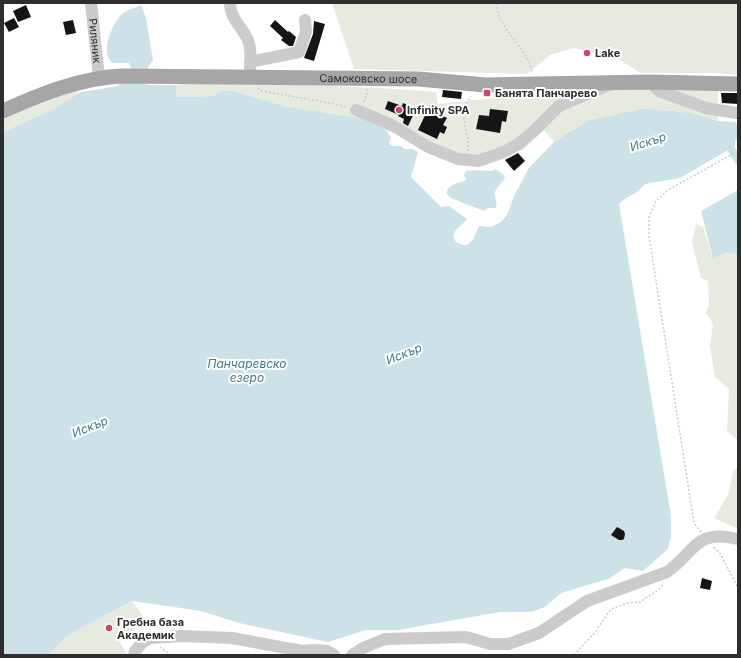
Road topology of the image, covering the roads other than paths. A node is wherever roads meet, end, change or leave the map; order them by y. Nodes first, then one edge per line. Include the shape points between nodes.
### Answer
1 (91, 3) edge
2 (230, 3) edge
3 (305, 20) dead end
4 (250, 62) junction
5 (99, 78) junction
6 (249, 78) junction
7 (650, 82) junction
8 (614, 83) junction
9 (738, 84) edge
10 (3, 111) edge
11 (358, 111) road end
12 (736, 113) dead end
13 (738, 540) edge
14 (134, 655) edge
15 (334, 655) edge
16 (352, 655) edge

1 - 5 street, Риляник
2 - 4 street via 234,19 247,39
3 - 4 street via 306,32 299,52
4 - 6 street
5 - 6 main road, Самоковско шосе
5 - 10 main road, Самоковско шосе via 65,86
6 - 8 main road, Самоковско шосе via 418,79 479,84
7 - 8 main road, Самоковско шосе
7 - 9 main road, Самоковско шосе
7 - 12 street via 660,91 706,108
8 - 11 street via 559,106 517,145 478,161 458,159 428,147 392,125
13 - 16 street via 726,536 706,538 667,572 598,596 539,633 508,644 490,644 466,637 385,639
14 - 15 street via 142,643 150,638 182,636 232,638 302,651 327,651

